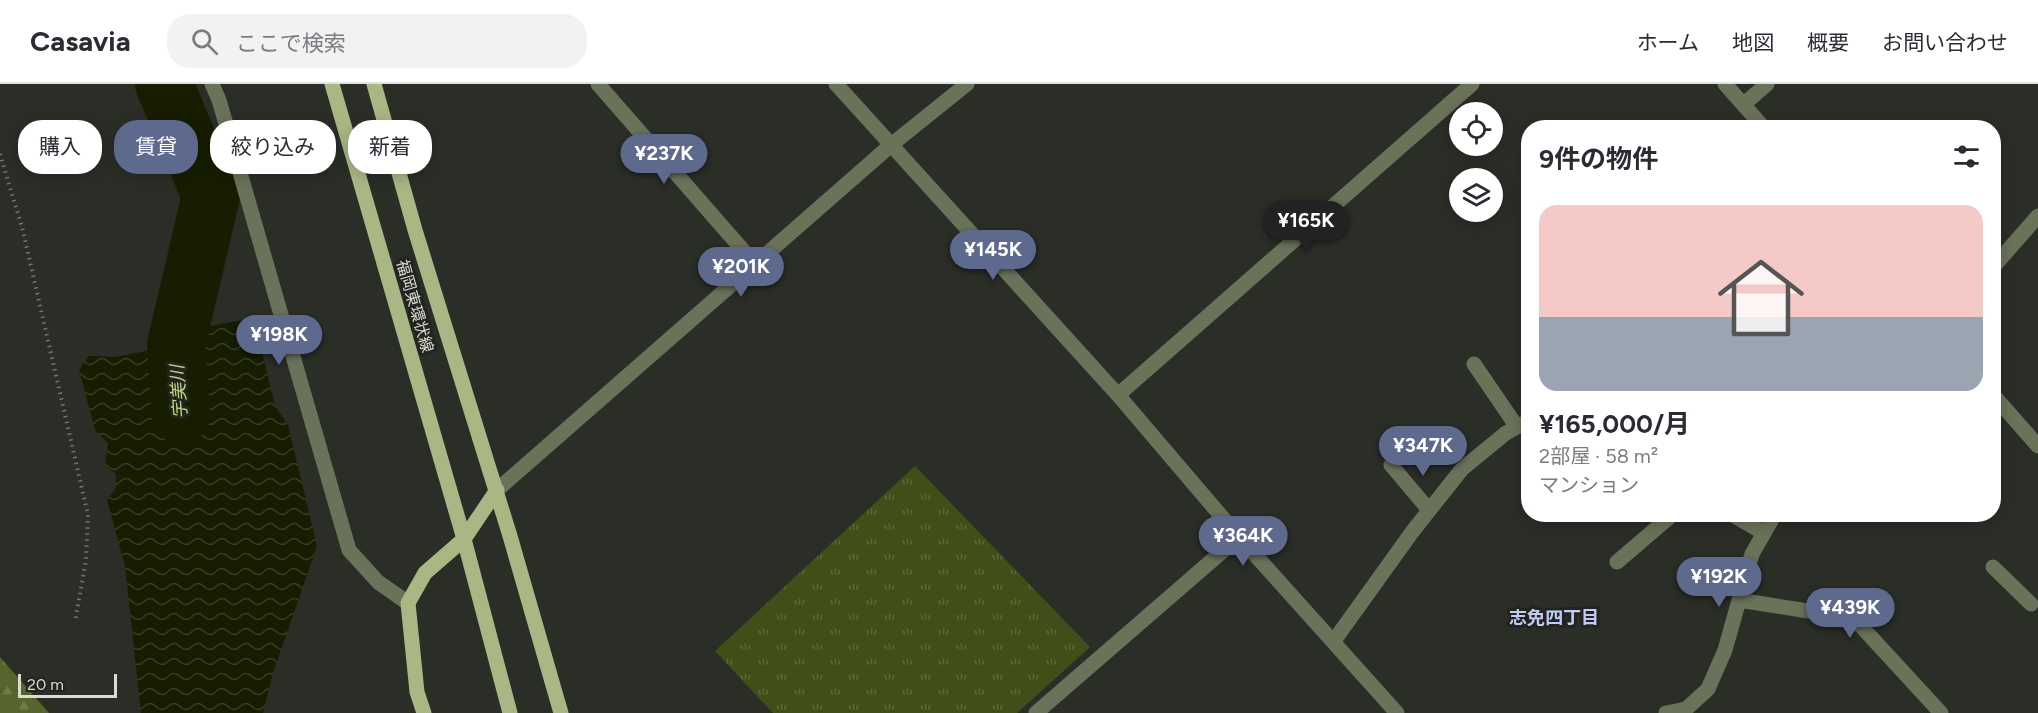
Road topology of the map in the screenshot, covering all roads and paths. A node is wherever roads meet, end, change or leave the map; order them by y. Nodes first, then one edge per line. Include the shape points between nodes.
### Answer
1 (212, 84) edge
2 (332, 84) edge
3 (374, 84) edge
4 (598, 84) edge
5 (836, 84) edge
6 (967, 84) edge
7 (1472, 84) edge
8 (1725, 84) edge
9 (1767, 84) edge
10 (1744, 104) junction
11 (1757, 120) edge
12 (891, 145) junction
13 (0, 154) edge
14 (2038, 216) edge
15 (2001, 258) edge
16 (755, 264) junction
17 (1474, 364) dead end
18 (1118, 395) junction
19 (2001, 404) edge
20 (1521, 423) edge
21 (1521, 425) edge
22 (2038, 446) edge
23 (1392, 465) dead end
24 (497, 490) junction
25 (1429, 510) junction
26 (1664, 522) edge
27 (1745, 522) edge
28 (1770, 522) edge
29 (1764, 533) junction
30 (1239, 537) junction
31 (464, 539) junction
32 (1617, 562) dead end
33 (1993, 567) dead end
34 (1739, 600) junction
35 (408, 603) junction
36 (2036, 604) edge
37 (75, 622) dead end
38 (1333, 642) junction
39 (424, 713) edge
40 (510, 713) edge
41 (561, 713) edge
42 (1036, 713) edge
43 (1397, 713) edge
44 (1666, 713) edge
45 (1941, 713) edge

1 - 35 street via 349,550 378,582
2 - 31 main road, 福岡東環状線
3 - 24 main road, 福岡東環状線 via 415,230
4 - 16 street
5 - 12 street
6 - 12 street
7 - 18 street
8 - 10 street
9 - 10 street
10 - 11 street
12 - 16 street
12 - 18 street
13 - 37 path via 22,227 88,515 86,560
14 - 15 street
16 - 24 street
17 - 20 street
18 - 30 street
19 - 22 street
21 - 25 street via 1462,469
23 - 25 street
24 - 31 main road
24 - 41 main road, 福岡東環状線
25 - 38 street
26 - 32 street
27 - 29 street
28 - 29 street
29 - 34 street via 1752,554
30 - 38 street
30 - 42 street
31 - 35 main road via 425,573
31 - 40 main road, 福岡東環状線
33 - 36 street
34 - 44 street via 1725,650 1708,689 1686,709
34 - 45 street via 1833,615 1860,625
35 - 39 main road via 417,692
38 - 43 street

